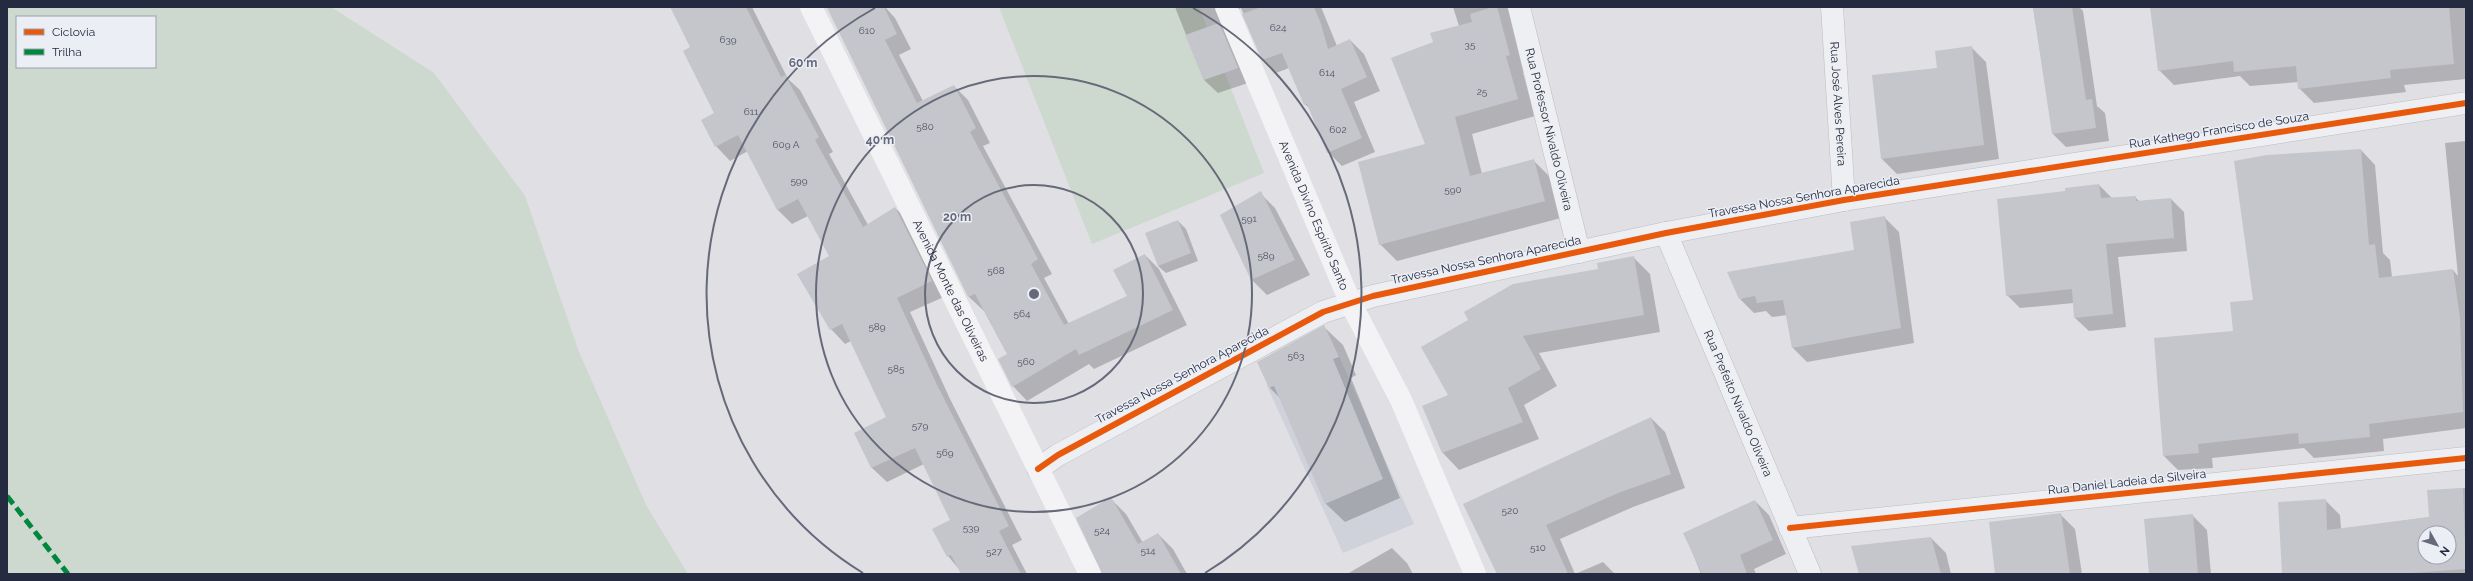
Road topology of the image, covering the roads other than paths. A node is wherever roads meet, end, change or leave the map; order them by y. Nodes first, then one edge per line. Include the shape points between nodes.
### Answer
1 (810, 7) edge
2 (1226, 7) edge
3 (1519, 7) edge
4 (1832, 7) edge
5 (2466, 103) edge
6 (1974, 178) joint
7 (1844, 200) junction
8 (1666, 233) junction
9 (1579, 252) junction
10 (1350, 304) junction
11 (2466, 458) edge
12 (1038, 469) junction
13 (1790, 528) junction
14 (1090, 574) edge
15 (1475, 574) edge
16 (1810, 574) edge

1 - 12 main road, Avenida Monte das Oliveiras
2 - 10 main road, Avenida Divino Espírito Santo
3 - 9 street, Rua Professor Nivaldo Oliveira
4 - 7 street, Rua José Alves Pereira
5 - 6 street, Rua Kathego Francisco de Souza
6 - 7 street, Travessa Nossa Senhora Aparecida
7 - 8 street, Travessa Nossa Senhora Aparecida
8 - 9 street, Travessa Nossa Senhora Aparecida
8 - 13 street, Rua Prefeito Nivaldo Oliveira
9 - 10 street, Travessa Nossa Senhora Aparecida via 1373,296
10 - 12 street, Travessa Nossa Senhora Aparecida via 1323,312 1058,455
10 - 15 main road, Avenida Divino Espírito Santo via 1401,400
11 - 13 street, Rua Daniel Ladeia da Silveira
12 - 14 main road, Avenida Monte das Oliveiras
13 - 16 street, Rua Prefeito Nivaldo Oliveira

